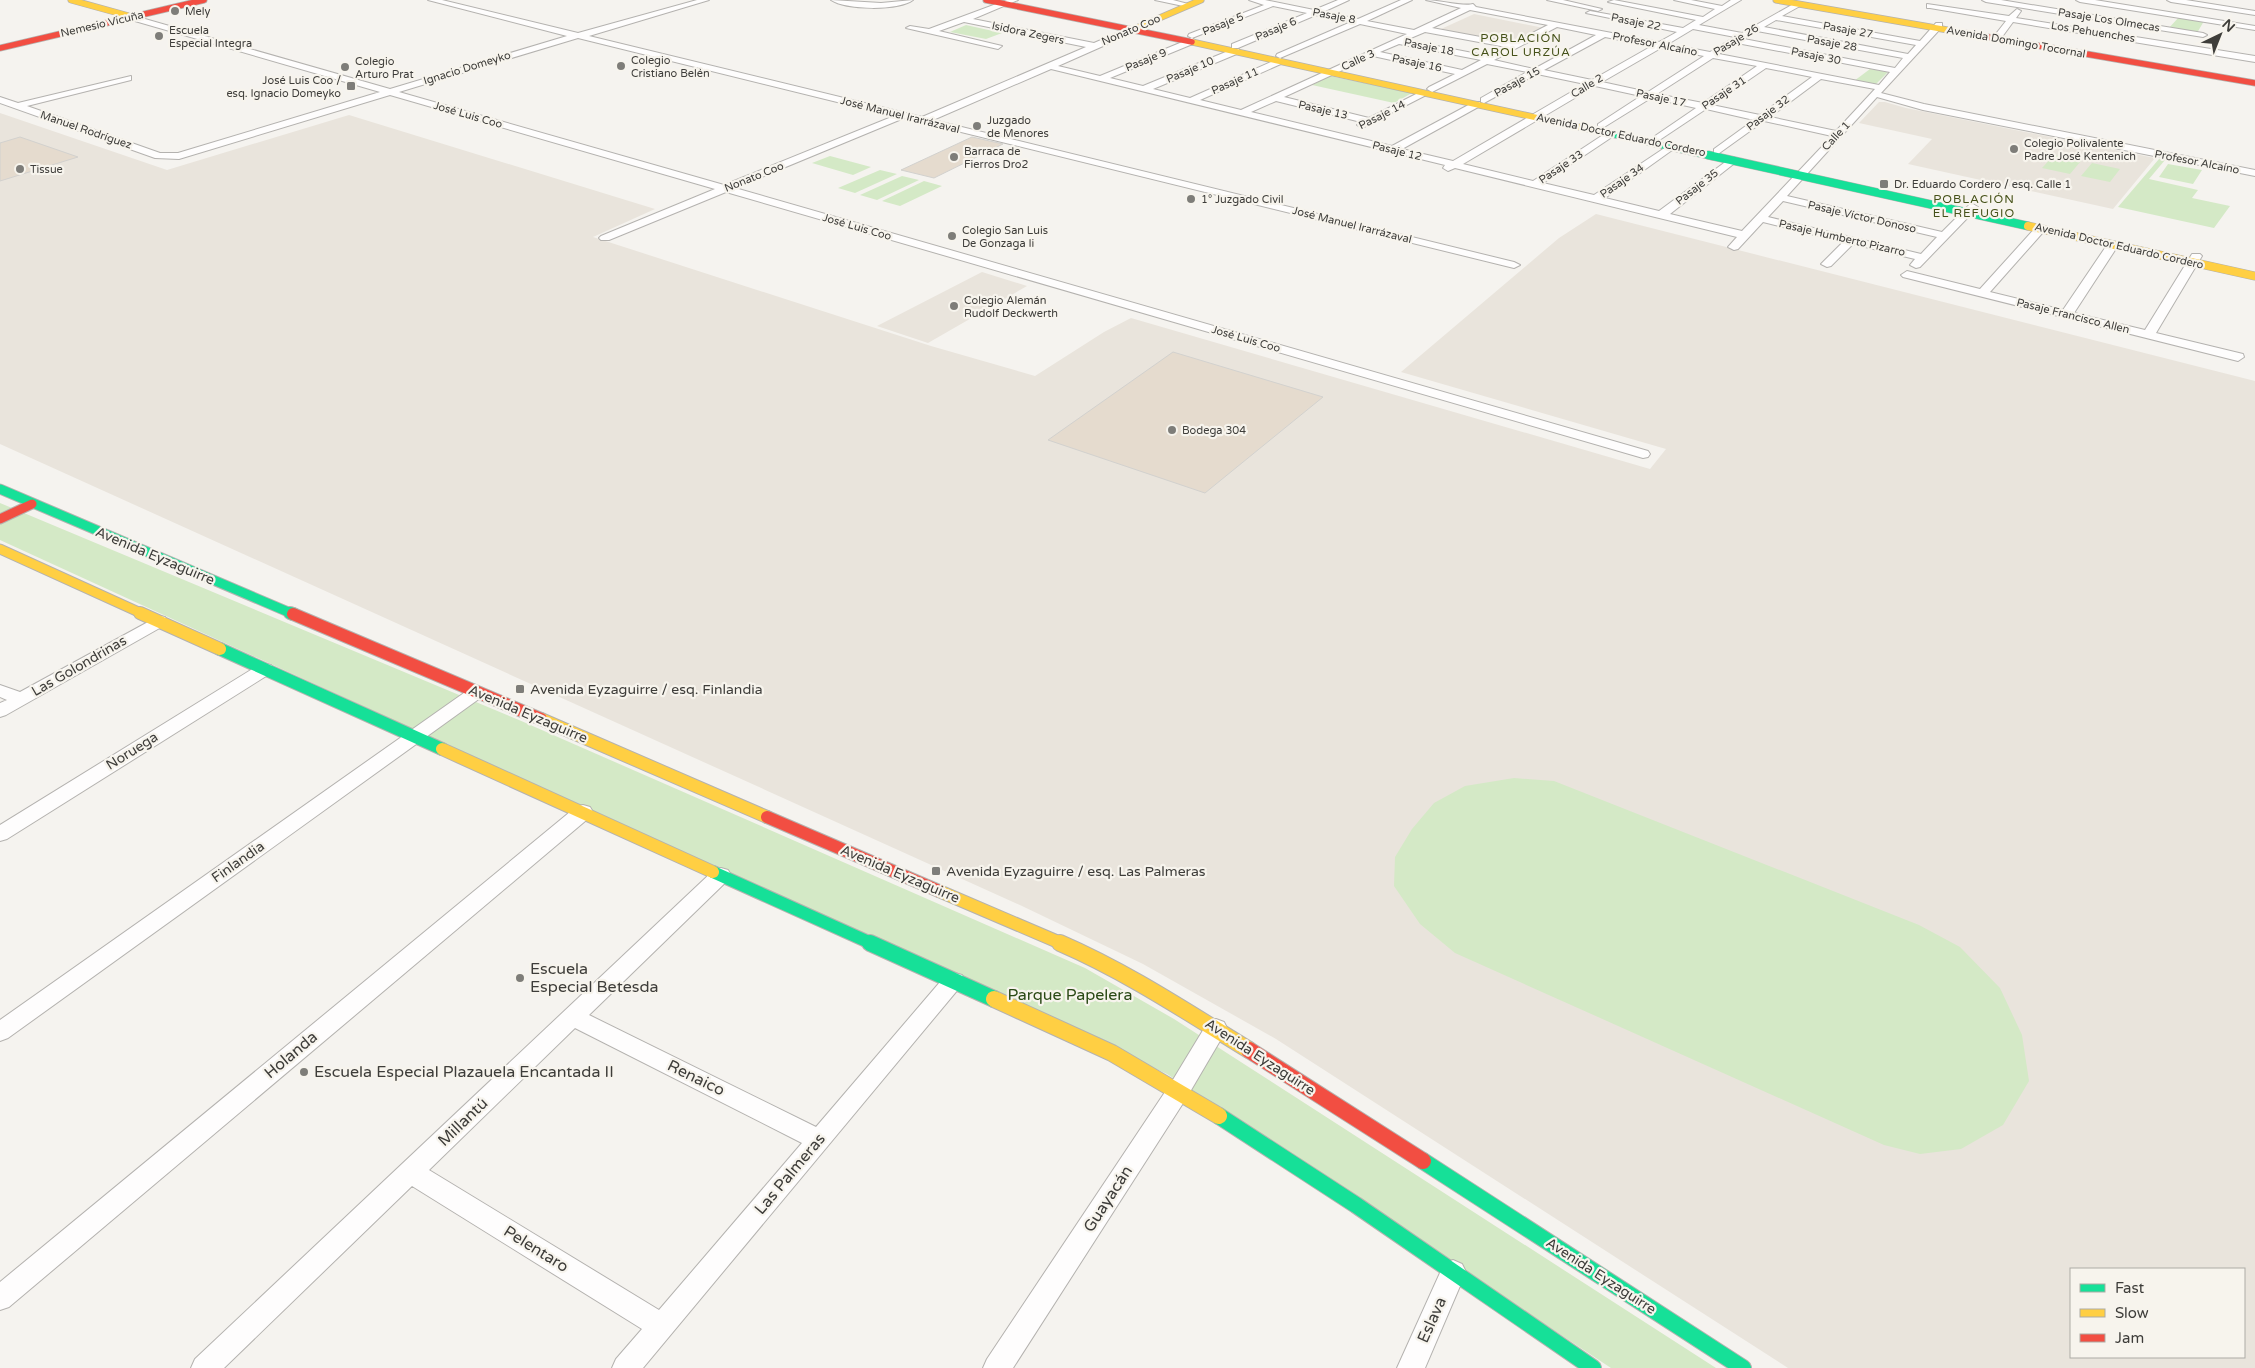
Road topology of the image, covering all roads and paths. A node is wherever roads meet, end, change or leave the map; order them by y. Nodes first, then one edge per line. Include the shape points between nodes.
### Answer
1 (71, 0) edge
2 (204, 0) edge
3 (432, 0) edge
4 (705, 0) edge
5 (835, 0) edge
6 (909, 0) edge
7 (986, 0) edge
8 (1159, 0) edge
9 (1201, 0) edge
10 (1253, 0) edge
11 (1282, 0) edge
12 (1345, 0) edge
13 (1408, 0) edge
14 (1430, 0) edge
15 (1487, 0) edge
16 (1552, 0) edge
17 (1678, 0) edge
18 (1736, 0) edge
19 (1780, 0) edge
20 (1986, 0) edge
21 (2080, 0) edge
22 (2171, 0) edge
23 (1009, 1) edge
24 (1614, 1) edge
25 (1797, 2) edge
26 (2100, 2) edge
27 (2024, 3) edge
28 (1273, 4) junction
29 (1543, 4) dead end
30 (2221, 4) edge
31 (1188, 5) junction
32 (1930, 6) edge
33 (1470, 8) junction
34 (1534, 8) dead end
35 (1722, 8) junction
36 (1594, 11) junction
37 (1315, 12) junction
38 (2255, 13) edge
39 (131, 17) junction
40 (1516, 17) junction
41 (1774, 17) junction
42 (963, 19) junction
43 (1703, 19) junction
44 (2012, 19) junction
45 (2208, 20) junction
46 (1359, 21) junction
47 (1560, 25) junction
48 (1690, 26) junction
49 (1937, 26) junction
50 (1138, 27) junction
51 (910, 28) dead end
52 (1755, 28) junction
53 (2255, 28) edge
54 (1682, 30) junction
55 (1420, 31) junction
56 (930, 32) junction
57 (1030, 33) junction
58 (1603, 34) junction
59 (1999, 35) junction
60 (2202, 35) junction
61 (578, 36) junction
62 (1739, 38) junction
63 (1192, 39) junction
64 (1398, 41) junction
65 (1006, 42) junction
66 (1657, 44) junction
67 (1922, 44) junction
68 (1094, 46) junction
69 (1514, 46) junction
70 (0, 48) edge
71 (1235, 48) junction
72 (2197, 50) junction
73 (984, 51) dead end
74 (1372, 53) junction
75 (1711, 55) junction
76 (1910, 57) junction
77 (1280, 58) junction
78 (2255, 59) edge
79 (1487, 60) junction
80 (1765, 65) junction
81 (1049, 66) junction
82 (1335, 70) junction
83 (1897, 71) junction
84 (1535, 72) junction
85 (1463, 73) junction
86 (1819, 76) junction
87 (128, 78) dead end
88 (1100, 79) junction
89 (2255, 79) edge
90 (1591, 83) junction
91 (2255, 83) edge
92 (1144, 90) junction
93 (1429, 91) junction
94 (1879, 91) junction
95 (388, 92) junction
96 (1649, 95) junction
97 (1275, 98) junction
98 (0, 100) edge
99 (1190, 101) junction
100 (1480, 102) junction
101 (17, 106) junction
102 (1705, 106) junction
103 (1243, 113) junction
104 (1538, 115) junction
105 (904, 116) junction
106 (1762, 118) junction
107 (924, 120) junction
108 (1228, 120) dead end
109 (1371, 121) junction
110 (1601, 126) junction
111 (1612, 133) junction
112 (1838, 134) junction
113 (1340, 137) junction
114 (1658, 138) junction
115 (1672, 146) junction
116 (1393, 150) junction
117 (1718, 151) junction
118 (173, 157) joint
119 (1732, 160) junction
120 (1454, 165) junction
121 (1802, 172) junction
122 (1439, 173) dead end
123 (2255, 173) edge
124 (1535, 184) junction
125 (725, 189) junction
126 (1780, 197) junction
127 (1596, 199) junction
128 (1970, 210) junction
129 (1661, 215) junction
130 (1760, 218) junction
131 (2041, 228) junction
132 (1744, 235) junction
133 (1945, 236) junction
134 (605, 238) dead end
135 (1851, 240) junction
136 (2113, 244) junction
137 (1734, 247) dead end
138 (1924, 258) junction
139 (2194, 259) junction
140 (1827, 264) dead end
141 (1514, 265) dead end
142 (2255, 269) edge
143 (2255, 276) edge
144 (1982, 294) junction
145 (2067, 314) junction
146 (2148, 335) junction
147 (2238, 357) dead end
148 (1643, 454) dead end
149 (0, 489) edge
150 (32, 504) junction
151 (0, 519) edge
152 (0, 549) edge
153 (159, 621) junction
154 (265, 669) junction
155 (0, 690) edge
156 (477, 692) junction
157 (21, 699) junction
158 (0, 711) edge
159 (415, 736) junction
160 (583, 812) junction
161 (0, 834) edge
162 (722, 875) junction
163 (954, 981) junction
164 (573, 1017) junction
165 (1216, 1028) junction
166 (0, 1032) edge
167 (1179, 1090) junction
168 (820, 1140) junction
169 (410, 1172) junction
170 (1453, 1272) junction
171 (0, 1298) edge
172 (662, 1326) junction
173 (205, 1368) edge
174 (626, 1368) edge
175 (997, 1368) edge
176 (1411, 1368) edge
177 (1593, 1368) edge
178 (1743, 1368) edge

1 - 39 main road, José Luis Coo
2 - 39 main road, Nemesio Vicuña
3 - 61 street, José Manuel Irarrázaval
4 - 61 street, Ignacio Domeyko
5 - 6 street via 864,6
7 - 23 main road, Avenida Doctor Eduardo Cordero
8 - 31 street
9 - 31 main road, Nonato Coo
10 - 28 street, Pasaje 8
11 - 28 street, Pasaje 5
12 - 37 street, Pasaje 6
13 - 46 street, Pasaje 11
14 - 33 street, Profesor Alcaíno
15 - 33 street, Calle 3
16 - 29 street
16 - 36 street, Pasaje 22
17 - 35 street
18 - 35 street, Calle 2
19 - 25 main road, Avenida Domingo Tocornal
20 - 27 street, Pasaje Los Olmecas
21 - 26 street
22 - 30 street
23 - 42 street
23 - 50 main road, Avenida Doctor Eduardo Cordero
24 - 36 street, Pasaje 14
24 - 43 street
25 - 41 street, Pasaje 26
25 - 49 main road, Avenida Domingo Tocornal
26 - 45 street
27 - 44 street
27 - 60 street, Pasaje Los Olmecas
28 - 37 street, Pasaje 8
28 - 63 street, Pasaje 5
30 - 38 street
31 - 50 main road, Nonato Coo
32 - 44 street, Los Pehuenches
33 - 40 street, Profesor Alcaíno
33 - 55 street, Calle 3
34 - 40 street
35 - 43 street, Calle 2
36 - 47 street, Pasaje 14
36 - 54 street, Pasaje 22
37 - 46 street, Pasaje 8
37 - 71 street, Pasaje 6
39 - 70 main road, Nemesio Vicuña
39 - 95 street, José Luis Coo
40 - 47 street, Profesor Alcaíno
41 - 52 street, Pasaje 26
41 - 67 street, Pasaje 27
42 - 56 street
42 - 57 street, Isidora Zegers
43 - 48 street, Calle 2
44 - 59 street
44 - 72 street, Los Pehuenches
45 - 53 street
45 - 60 street
46 - 55 street, Pasaje 8
46 - 77 street, Pasaje 11
47 - 58 street, Profesor Alcaíno
47 - 69 street, Pasaje 14
48 - 54 street, Calle 2
48 - 62 street, Pasaje 30
49 - 59 main road, Avenida Domingo Tocornal
49 - 67 street, Calle 1
49 - 91 main road, Avenida Domingo Tocornal
50 - 63 main road, Avenida Doctor Eduardo Cordero
50 - 68 street, Nonato Coo
51 - 56 street
52 - 62 street, Pasaje 26
52 - 76 street, Pasaje 28
54 - 66 street, Calle 2
55 - 64 street, Calle 3
55 - 69 street, Pasaje 8
56 - 65 street
57 - 65 street
57 - 68 street, Isidora Zegers
58 - 66 street, Profesor Alcaíno
58 - 84 street, Pasaje 15
59 - 89 main road, Avenida Domingo Tocornal
60 - 72 street
61 - 95 street, Ignacio Domeyko
61 - 105 street, José Manuel Irarrázaval
62 - 75 street, Pasaje 26
62 - 83 street, Pasaje 30
63 - 71 main road, Avenida Doctor Eduardo Cordero
63 - 88 street, Pasaje 9
64 - 74 street, Calle 3
64 - 79 street, Pasaje 18
65 - 73 street
66 - 75 street, Profesor Alcaíno
66 - 90 street, Calle 2
67 - 76 street, Calle 1
68 - 81 street, Nonato Coo
69 - 79 street, Pasaje 14
71 - 77 main road, Avenida Doctor Eduardo Cordero
71 - 92 street, Pasaje 10
72 - 78 street, Los Pehuenches
74 - 82 street, Calle 3
74 - 85 street, Pasaje 16
75 - 80 street, Profesor Alcaíno
75 - 96 street, Pasaje 26
76 - 83 street, Calle 1
77 - 82 main road, Avenida Doctor Eduardo Cordero
77 - 99 street, Pasaje 11
79 - 84 street, Pasaje 17
79 - 85 street, Pasaje 14
80 - 86 street, Profesor Alcaíno
80 - 102 street, Pasaje 31
81 - 88 street, Pasaje 12
81 - 107 street, Nonato Coo
82 - 93 main road, Avenida Doctor Eduardo Cordero
82 - 97 street, Calle 3
83 - 94 street, Calle 1
84 - 90 street, Pasaje 17
84 - 100 street, Pasaje 15
85 - 93 street, Pasaje 14
86 - 94 street, Profesor Alcaíno
86 - 106 street, Pasaje 32
87 - 101 street
88 - 92 street, Pasaje 12
90 - 96 street, Pasaje 17
90 - 104 street, Calle 2
92 - 99 street, Pasaje 12
93 - 100 main road, Avenida Doctor Eduardo Cordero
93 - 109 street, Pasaje 14
94 - 112 street, Calle 1
94 - 123 street, Profesor Alcaíno via 1922,107
95 - 118 street, Ignacio Domeyko
95 - 125 street, José Luis Coo
96 - 102 street, Pasaje 17
96 - 110 street, Pasaje 26
97 - 103 street, Calle 3
97 - 109 street, Pasaje 13
98 - 101 street, Manuel Rodríguez
99 - 103 street, Pasaje 12
100 - 104 main road, Avenida Doctor Eduardo Cordero
100 - 116 street, Pasaje 15
101 - 118 street, Manuel Rodríguez via 159,156
102 - 106 street, Pasaje 17
102 - 114 street, Pasaje 31
103 - 108 street, Calle 3
103 - 113 street, Pasaje 12
104 - 110 main road, Avenida Doctor Eduardo Cordero
104 - 111 main road, Avenida Doctor Eduardo Cordero
104 - 120 street, Calle 2
105 - 107 street, José Manuel Irarrázaval
105 - 125 street, Nonato Coo
106 - 112 street, Pasaje 17
106 - 117 street, Pasaje 32
107 - 141 street, José Manuel Irarrázaval
109 - 113 street, Pasaje 14
110 - 114 main road, Avenida Doctor Eduardo Cordero
111 - 115 main road, Avenida Doctor Eduardo Cordero
111 - 124 street, Pasaje 33
112 - 121 street, Calle 1
113 - 116 street, Pasaje 12
114 - 117 main road, Avenida Doctor Eduardo Cordero
115 - 119 main road, Avenida Doctor Eduardo Cordero
115 - 127 street, Pasaje 34
116 - 120 street, Pasaje 12
117 - 121 main road, Avenida Doctor Eduardo Cordero
119 - 121 main road, Avenida Doctor Eduardo Cordero
119 - 129 street, Pasaje 35
120 - 122 street, Calle 2
120 - 124 street, Pasaje 12
121 - 126 street, Calle 1
121 - 128 main road, Avenida Doctor Eduardo Cordero
124 - 127 street, Pasaje 12
125 - 134 street, Nonato Coo
125 - 148 street, José Luis Coo
126 - 130 street, Calle 1
126 - 133 street, Pasaje Víctor Donoso
127 - 129 street, Pasaje 12
128 - 131 main road, Avenida Doctor Eduardo Cordero
128 - 133 street
128 - 139 main road, Avenida Doctor Eduardo Cordero
129 - 132 street, Pasaje 12
130 - 132 street, Calle 1
130 - 135 street, Pasaje Humberto Pizarro
131 - 136 main road, Avenida Doctor Eduardo Cordero
131 - 144 street
132 - 137 street, Calle 1
133 - 138 street
135 - 138 street, Pasaje Humberto Pizarro
135 - 140 street
136 - 139 main road, Avenida Doctor Eduardo Cordero
136 - 145 street
138 - 144 street, Pasaje Francisco Allen via 1904,278
139 - 142 main road, Avenida Doctor Eduardo Cordero
139 - 143 main road, Avenida Doctor Eduardo Cordero
139 - 146 street
144 - 145 street, Pasaje Francisco Allen
145 - 146 street, Pasaje Francisco Allen
146 - 147 street, Pasaje Francisco Allen
149 - 150 main road, Avenida Eyzaguirre
150 - 151 main road
150 - 156 main road, Avenida Eyzaguirre
152 - 153 main road
153 - 154 main road
153 - 157 street, Las Golondrinas
154 - 159 main road
154 - 161 street, Noruega
155 - 157 street
156 - 159 street, Finlandia
156 - 165 main road, Avenida Eyzaguirre via 1088,955
157 - 158 street, Las Golondrinas
159 - 160 main road
159 - 166 street, Finlandia
160 - 162 main road
160 - 171 street, Holanda
162 - 163 main road
162 - 164 street, Millantú
163 - 167 main road via 1072,1033
163 - 168 street, Las Palmeras
164 - 168 street, Renaico
164 - 169 street, Millantú
165 - 167 street, Guayacán
165 - 178 main road, Avenida Eyzaguirre
167 - 170 main road
167 - 175 street, Guayacán
168 - 172 street, Las Palmeras
169 - 172 street, Pelentaro
169 - 173 street, Millantú
170 - 176 street, Eslava
170 - 177 main road
172 - 174 street, Las Palmeras

